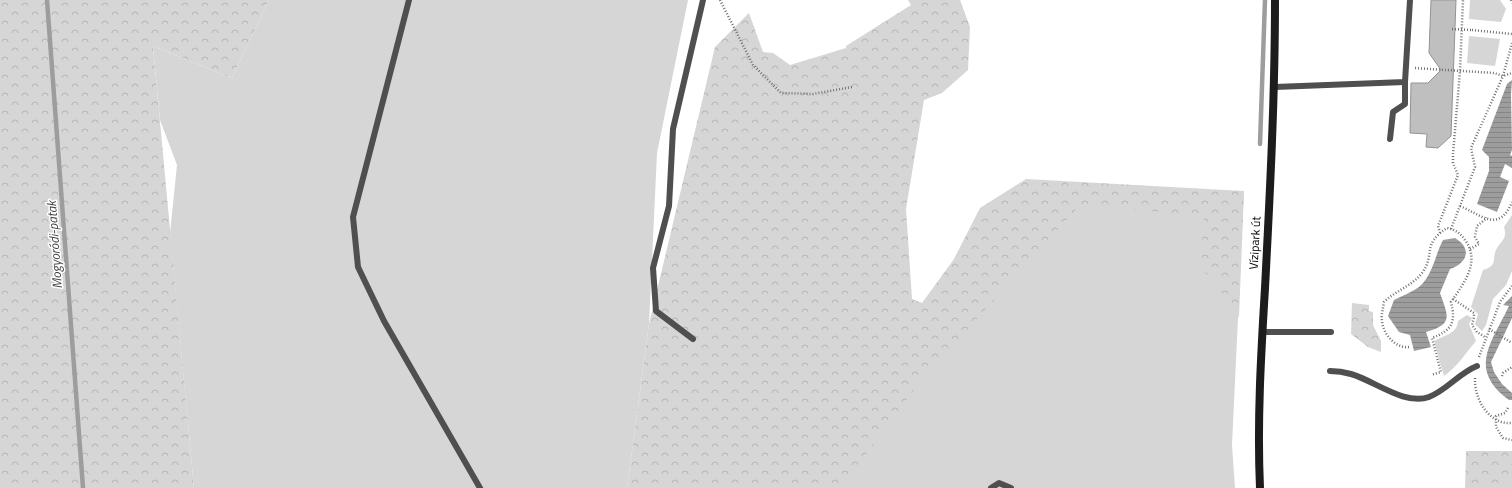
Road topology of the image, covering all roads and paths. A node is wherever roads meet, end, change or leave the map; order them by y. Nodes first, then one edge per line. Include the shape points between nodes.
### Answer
1 (410, 0) edge
2 (703, 0) edge
3 (720, 0) edge
4 (1275, 0) edge
5 (1410, 0) edge
6 (1463, 0) edge
7 (1511, 0) edge
8 (1512, 3) edge
9 (1452, 28) dead end
10 (1512, 34) edge
11 (1512, 43) edge
12 (1406, 68) junction
13 (1460, 71) junction
14 (1512, 73) edge
15 (1503, 76) junction
16 (1405, 82) junction
17 (852, 87) dead end
18 (1275, 87) junction
19 (1390, 139) dead end
20 (1512, 202) edge
21 (1460, 206) junction
22 (1488, 218) junction
23 (1451, 229) junction
24 (1440, 233) junction
25 (1470, 249) junction
26 (1512, 286) edge
27 (1453, 299) junction
28 (1489, 329) junction
29 (1262, 332) junction
30 (1331, 332) dead end
31 (1486, 337) junction
32 (694, 339) dead end
33 (1512, 343) edge
34 (1409, 347) dead end
35 (1477, 366) junction
36 (1512, 367) edge
37 (1330, 371) dead end
38 (1432, 374) dead end
39 (1502, 376) dead end
40 (1508, 408) dead end
41 (1496, 421) junction
42 (1512, 423) edge
43 (1512, 440) edge
44 (480, 488) edge
45 (991, 488) edge
46 (1011, 488) edge
47 (1260, 488) edge

1 - 44 lane via 353,217 358,267 384,322
2 - 32 lane via 673,128 669,206 653,268 656,311
3 - 17 path via 753,65 781,93 812,94
4 - 18 street, Vízipark út
5 - 12 lane
6 - 13 path
7 - 8 path
9 - 10 path, bridge
11 - 15 path
12 - 13 path
12 - 16 lane
13 - 15 path
13 - 24 path via 1453,154 1458,176 1438,226
14 - 15 path
15 - 21 path via 1470,148 1475,167
16 - 18 lane
16 - 19 lane via 1404,104 1393,112
18 - 29 street, Vízipark út
20 - 22 path via 1499,220
21 - 22 path
21 - 23 path
22 - 25 path via 1476,226 1475,237 1479,244
23 - 24 path via 1447,228
23 - 25 path via 1461,234
24 - 34 path via 1430,247 1422,273 1384,302 1382,323 1386,333 1398,346
25 - 27 path via 1472,265
26 - 28 path via 1500,302
27 - 31 path via 1474,313 1472,325 1477,332
27 - 38 path via 1452,323 1448,330 1432,338 1441,372
28 - 31 path
28 - 33 path
29 - 30 lane
29 - 47 street, Vízipark út via 1258,454
31 - 35 path
35 - 37 lane via 1441,390 1419,400 1387,390 1352,374
35 - 41 path via 1476,390 1486,412
36 - 39 path
40 - 41 path via 1505,413 1496,416
41 - 42 path
41 - 43 path via 1503,438
45 - 46 lane via 998,483

